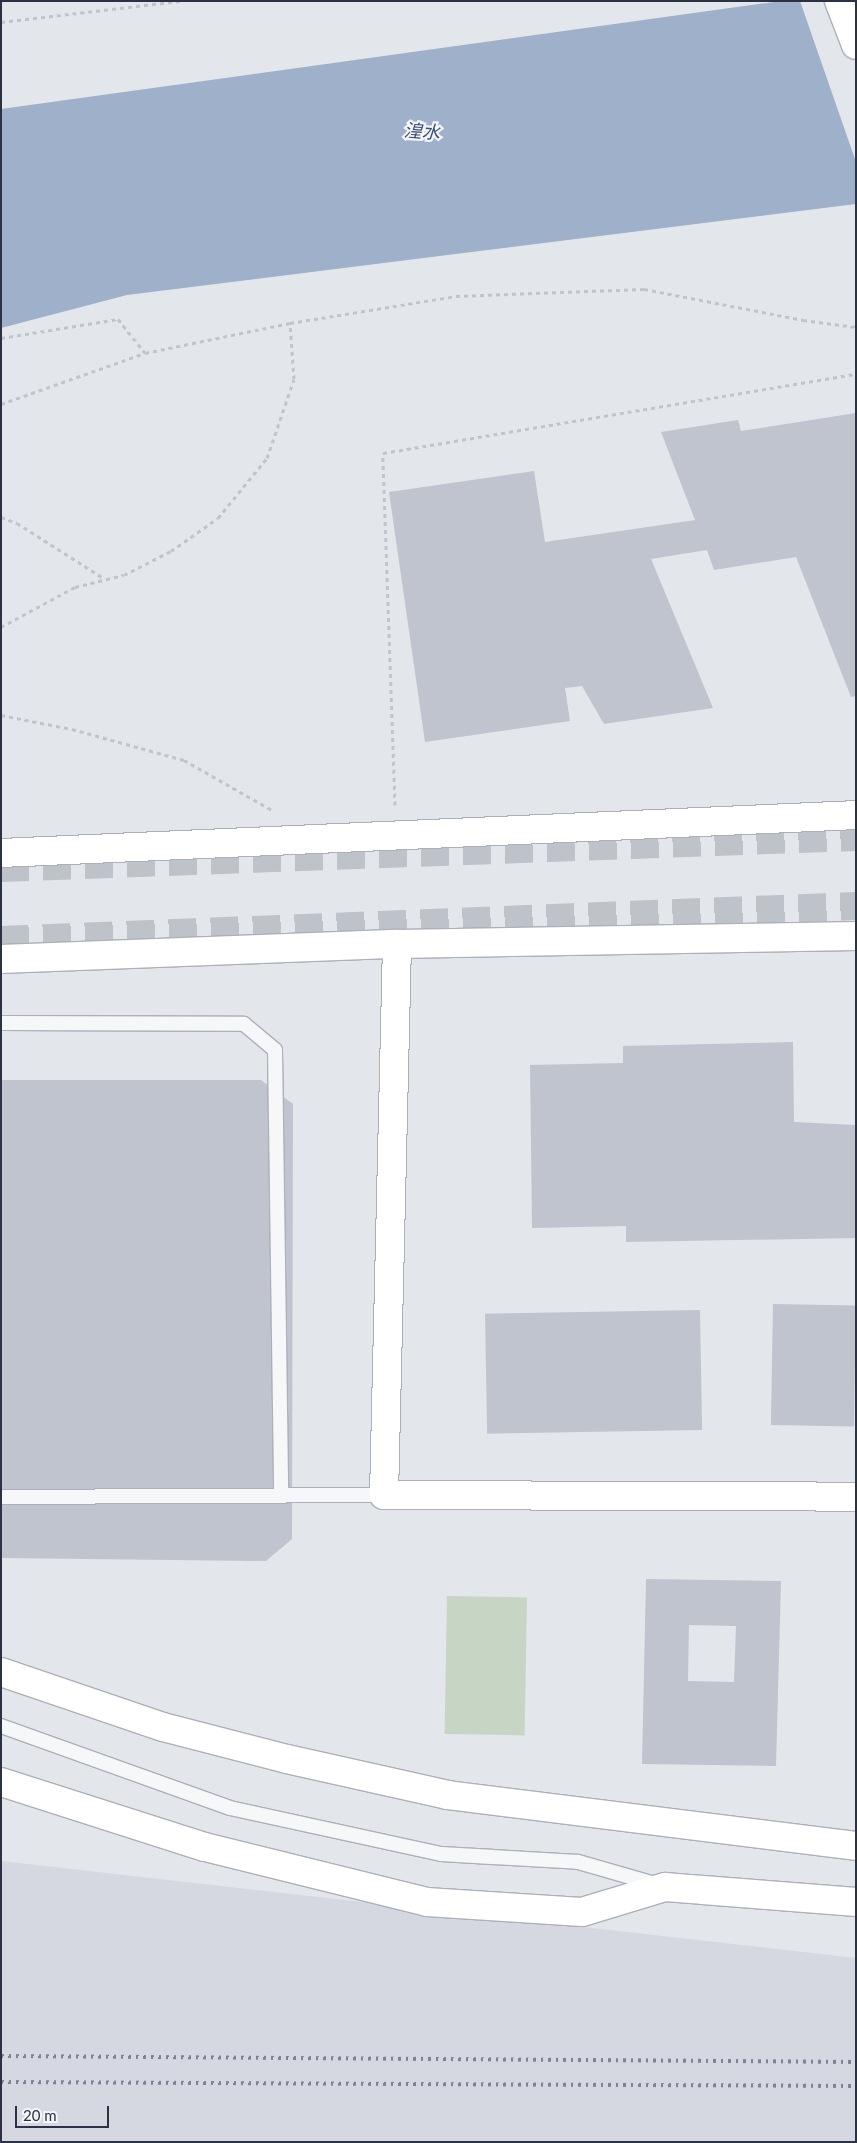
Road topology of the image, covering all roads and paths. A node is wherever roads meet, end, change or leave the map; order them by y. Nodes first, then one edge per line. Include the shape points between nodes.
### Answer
1 (180, 1) edge
2 (839, 1) edge
3 (1, 22) edge
4 (856, 45) edge
5 (290, 323) junction
6 (856, 327) edge
7 (1, 338) edge
8 (145, 353) junction
9 (856, 374) edge
10 (1, 404) edge
11 (1, 517) edge
12 (105, 580) junction
13 (1, 627) edge
14 (1, 715) edge
15 (280, 815) dead end
16 (856, 815) edge
17 (396, 835) junction
18 (1, 853) edge
19 (856, 936) edge
20 (397, 944) junction
21 (1, 959) edge
22 (1, 1023) edge
23 (281, 1494) junction
24 (384, 1495) junction
25 (856, 1496) edge
26 (1, 1497) edge
27 (1, 1672) edge
28 (1, 1726) edge
29 (1, 1782) edge
30 (856, 1846) edge
31 (665, 1887) junction
32 (856, 1902) edge

1 - 3 path
2 - 4 street
5 - 6 path via 456,296 644,289
5 - 8 path
5 - 12 path via 294,379 267,458 218,518 171,551 124,575
7 - 8 path via 118,319
8 - 10 path
9 - 17 path via 383,453
11 - 12 path via 17,523
12 - 13 path via 75,587
14 - 15 path via 72,729 184,760
16 - 17 street
17 - 18 street
19 - 20 street
20 - 21 street
20 - 24 street
22 - 23 lane via 244,1024 274,1050
23 - 24 lane
23 - 26 lane
24 - 25 street
27 - 30 street via 163,1727 287,1760 448,1795
28 - 31 lane via 230,1808 441,1854 578,1862
29 - 31 street via 205,1847 427,1902 582,1912
31 - 32 street

